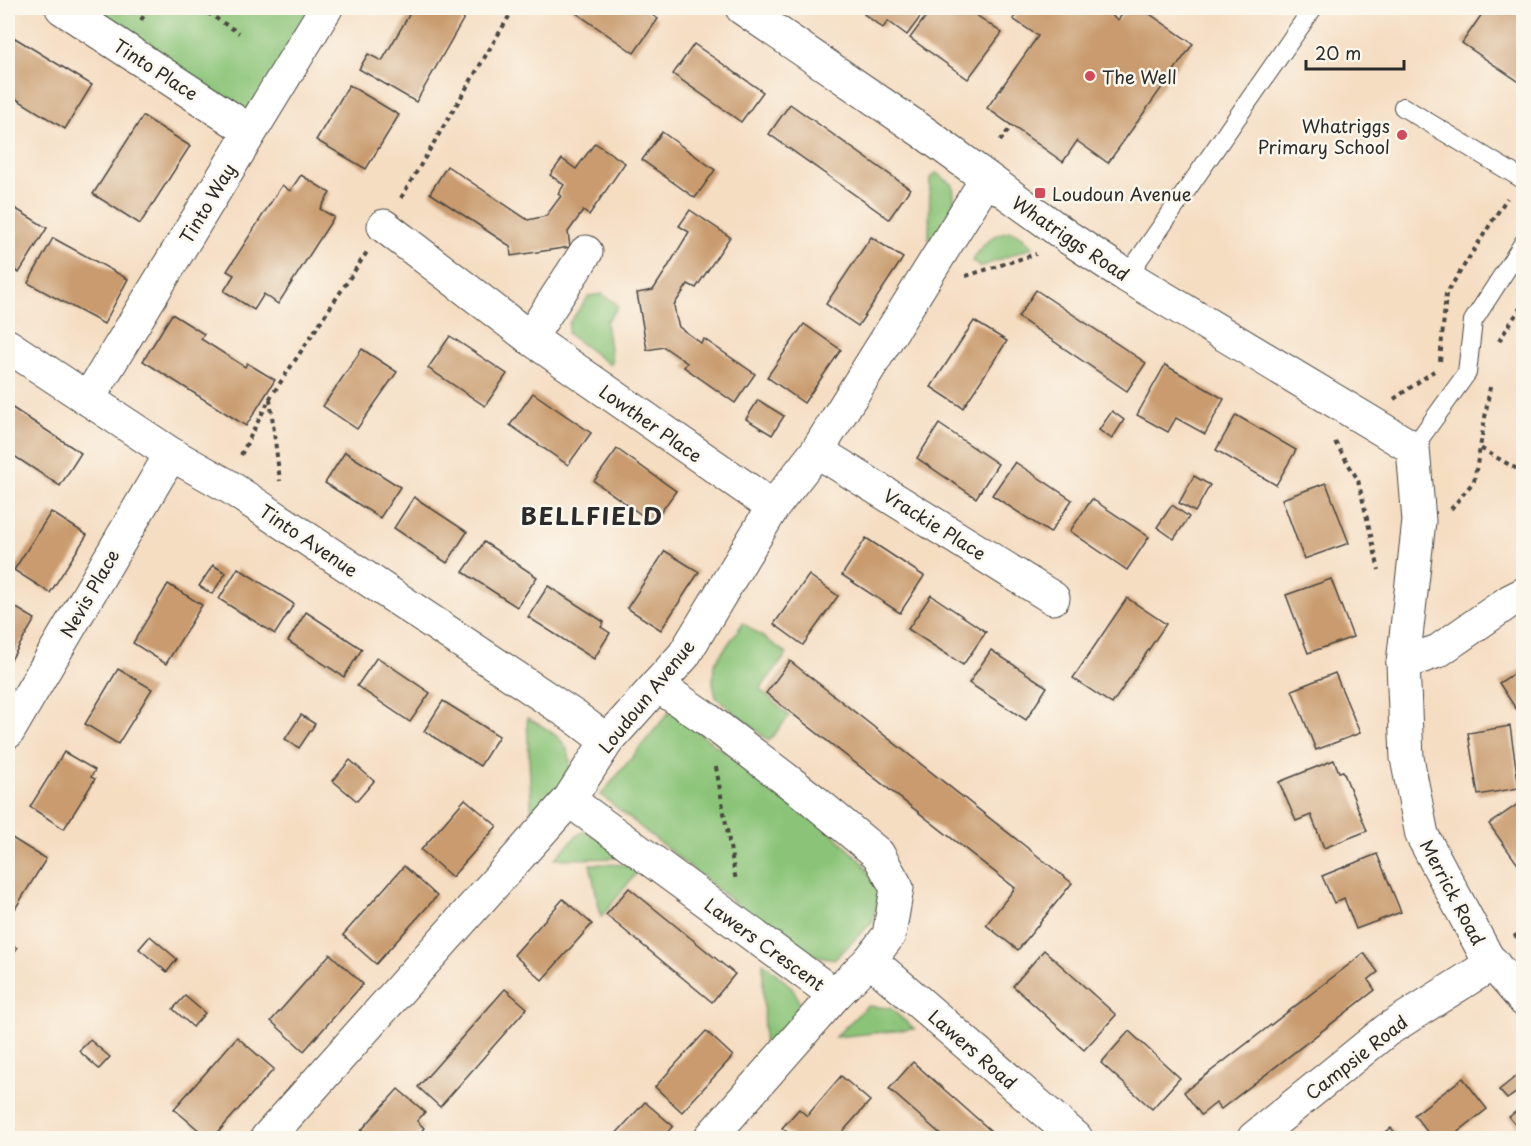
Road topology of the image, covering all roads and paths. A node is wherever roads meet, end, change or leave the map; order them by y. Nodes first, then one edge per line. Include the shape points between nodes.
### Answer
1 (62, 8) edge
2 (200, 8) edge
3 (326, 8) edge
4 (742, 8) edge
5 (1313, 8) edge
6 (239, 33) dead end
7 (1402, 107) dead end
8 (1012, 126) dead end
9 (250, 131) junction
10 (1000, 141) dead end
11 (1522, 179) edge
12 (986, 180) junction
13 (384, 226) dead end
14 (1524, 242) edge
15 (1046, 251) dead end
16 (586, 252) dead end
17 (1127, 276) junction
18 (926, 277) junction
19 (1524, 302) edge
20 (530, 338) junction
21 (1498, 342) dead end
22 (8, 346) edge
23 (1467, 373) junction
24 (1385, 394) dead end
25 (270, 398) dead end
26 (88, 399) junction
27 (1413, 448) junction
28 (817, 451) junction
29 (171, 454) junction
30 (1524, 473) edge
31 (772, 507) junction
32 (286, 524) junction
33 (1524, 594) edge
34 (1053, 598) dead end
35 (1403, 663) junction
36 (657, 686) junction
37 (707, 719) junction
38 (8, 732) edge
39 (607, 741) junction
40 (569, 800) junction
41 (745, 930) junction
42 (870, 960) junction
43 (1493, 963) junction
44 (835, 995) junction
45 (1524, 1000) edge
46 (267, 1138) edge
47 (710, 1138) edge
48 (1076, 1138) edge
49 (1254, 1138) edge

1 - 9 street, Tinto Place
2 - 6 path
3 - 9 street, Tinto Way
4 - 12 street, Whatriggs Road via 926,134
5 - 17 lane
7 - 11 lane
8 - 10 path
9 - 26 street, Tinto Way
11 - 24 path via 1446,294 1439,368 1395,399
12 - 17 street, Whatriggs Road
12 - 18 street, Loudoun Avenue
13 - 20 street, Lowther Place
14 - 23 lane via 1473,321
15 - 18 path via 967,276
16 - 20 street
17 - 27 street, Whatriggs Road
18 - 28 street, Loudoun Avenue
19 - 21 path
20 - 31 street, Lowther Place
22 - 26 street, Tinto Avenue
23 - 27 lane
23 - 30 path via 1491,382 1480,448
25 - 32 path
26 - 29 street, Tinto Avenue
27 - 35 street, Merrick Road via 1419,521
28 - 31 street, Loudoun Avenue
28 - 34 street, Vrackie Place
29 - 32 street, Tinto Avenue
29 - 38 street, Nevis Place
31 - 36 street, Loudoun Avenue via 684,655
32 - 39 street, Tinto Avenue
33 - 35 street via 1438,651
35 - 43 street, Merrick Road via 1407,758 1422,835
36 - 37 street, Lawers Crescent
36 - 39 street, Loudoun Avenue
37 - 41 path
37 - 42 street, Lawers Crescent via 878,854 897,888 888,935
39 - 40 street, Loudoun Avenue
40 - 41 street, Lawers Crescent
40 - 46 street, Loudoun Avenue
41 - 44 street, Lawers Crescent
42 - 44 street, Lawers Crescent
42 - 48 street, Lawers Road
43 - 45 street, Merrick Road
43 - 49 street, Campsie Road via 1387,1030
44 - 47 street

